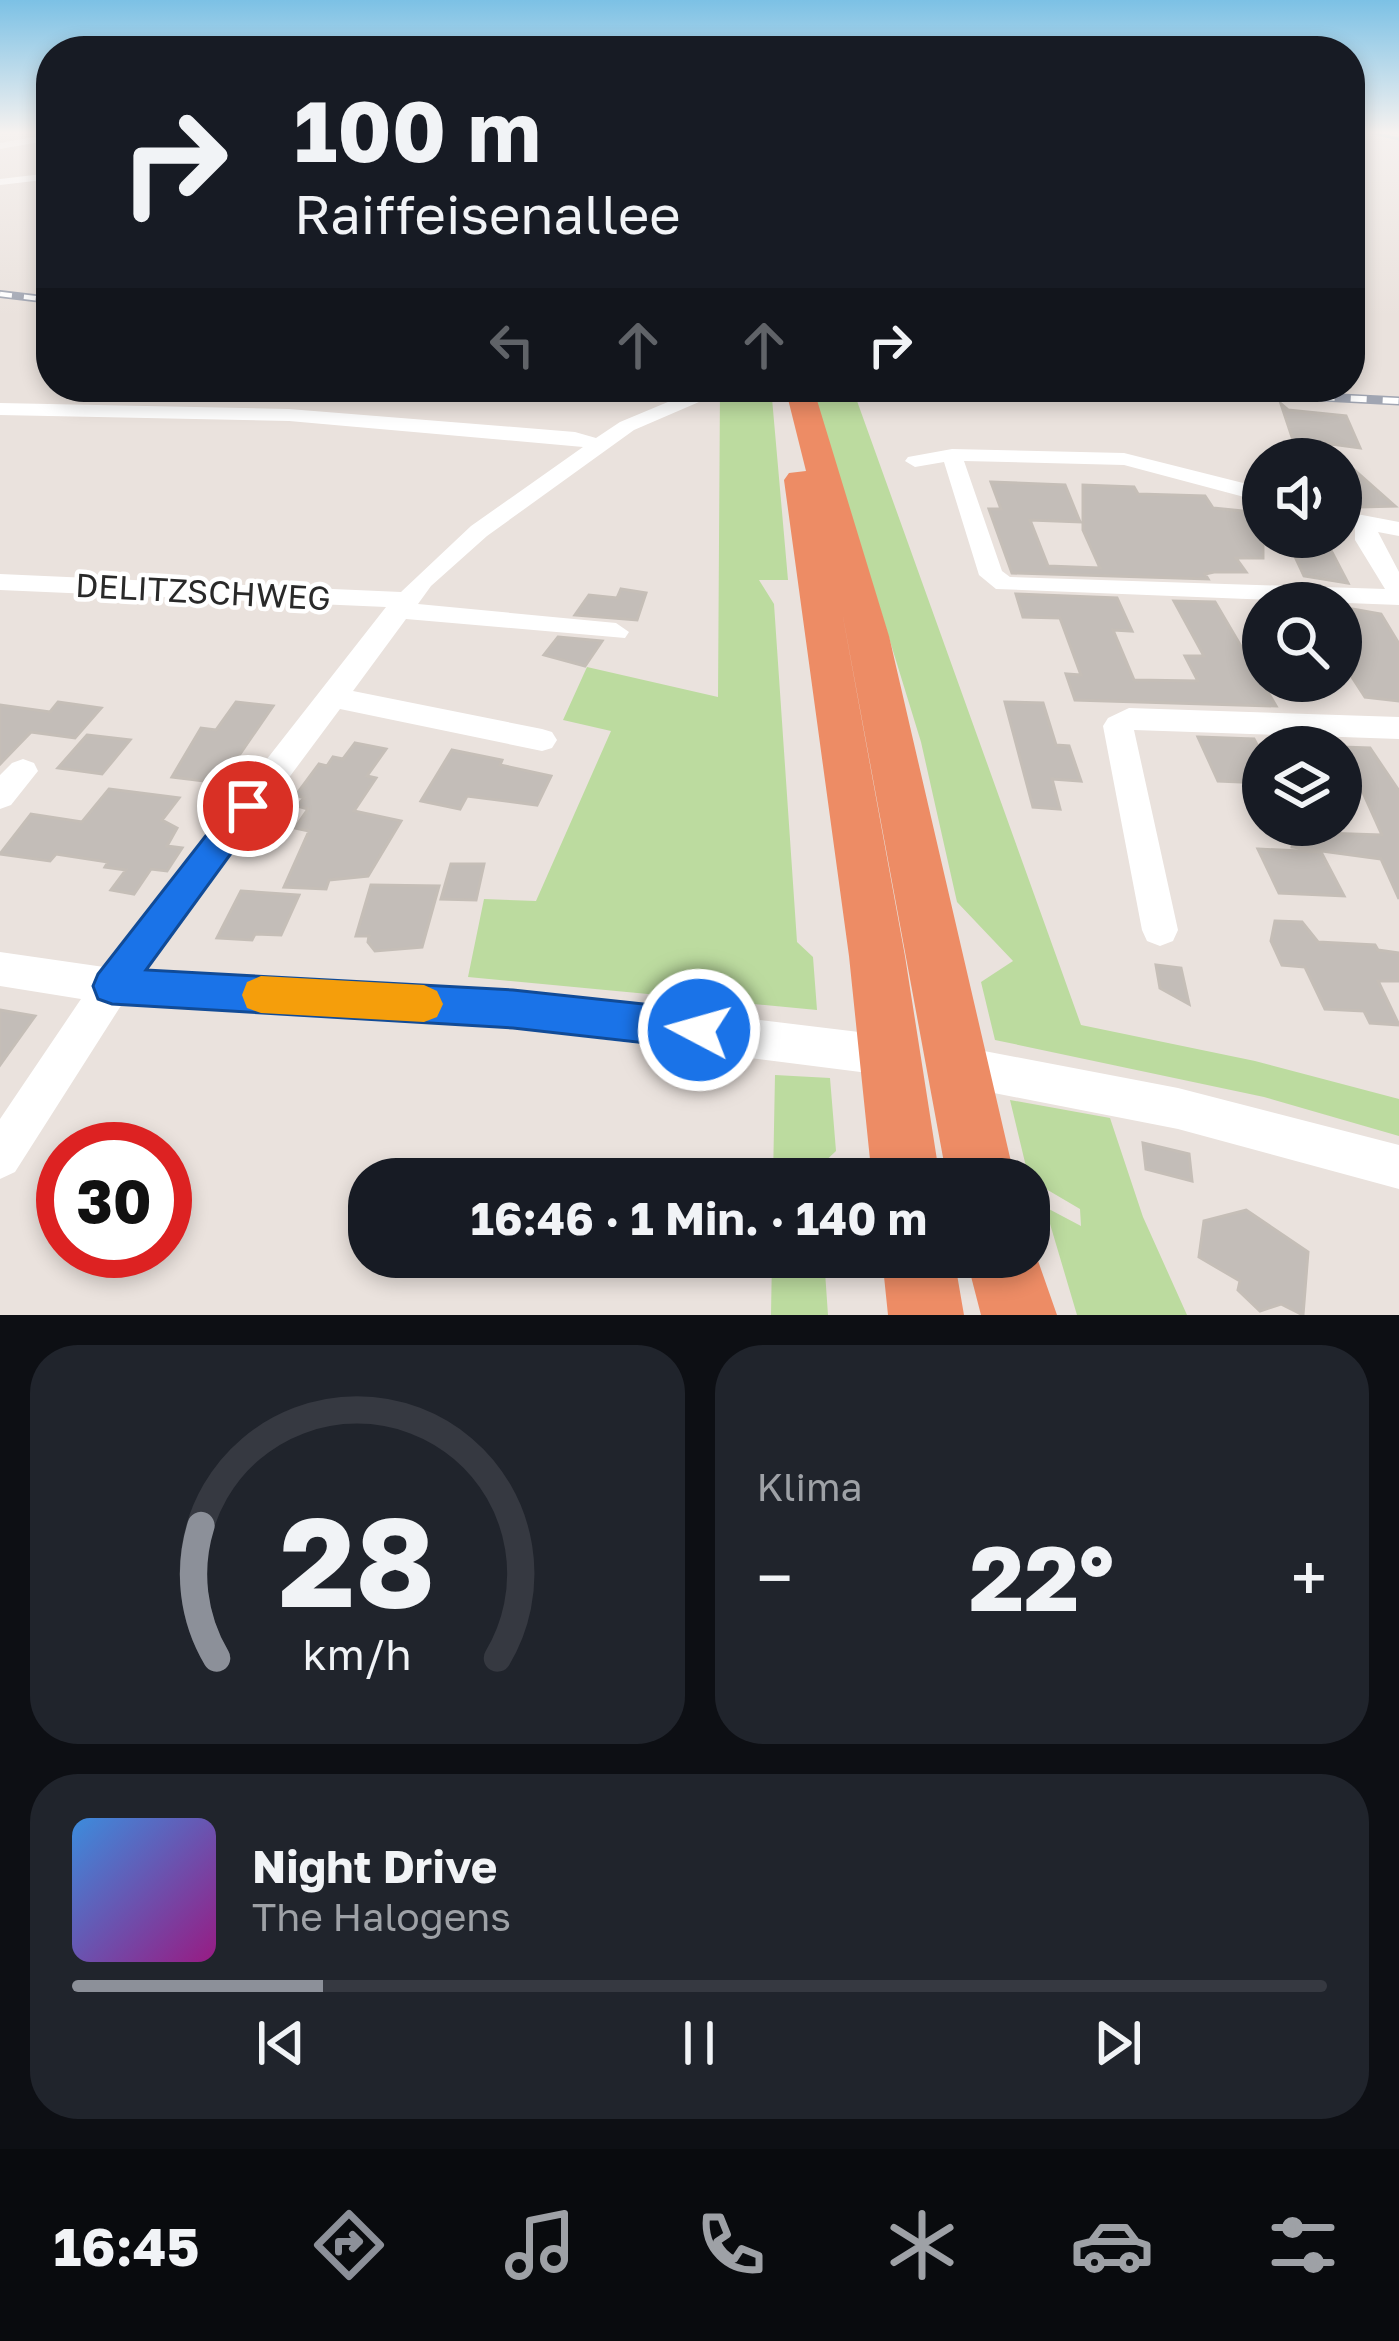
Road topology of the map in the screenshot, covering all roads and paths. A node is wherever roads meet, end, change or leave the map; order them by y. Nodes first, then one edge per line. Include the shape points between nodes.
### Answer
1 (683, 402) edge
2 (789, 402) edge
3 (803, 402) edge
4 (0, 409) edge
5 (599, 446) junction
6 (952, 455) junction
7 (915, 461) dead end
8 (1242, 490) edge
9 (1362, 524) edge
10 (1399, 530) edge
11 (1362, 534) edge
12 (0, 582) edge
13 (1399, 595) edge
14 (402, 605) junction
15 (616, 632) dead end
16 (329, 697) junction
17 (1399, 728) edge
18 (542, 740) dead end
19 (23, 771) dead end
20 (0, 796) edge
21 (1160, 930) dead end
22 (907, 960) junction
23 (0, 969) edge
24 (112, 986) junction
25 (0, 1156) edge
26 (906, 1158) edge
27 (974, 1158) edge
28 (1399, 1168) edge
29 (920, 1278) edge
30 (1002, 1278) edge
31 (1006, 1278) edge
32 (926, 1315) edge
33 (1006, 1315) edge
34 (1019, 1315) edge

1 - 5 street
2 - 22 highway
3 - 22 highway via 869,636
4 - 5 street via 289,415
5 - 14 street via 479,531
6 - 7 street
6 - 8 street via 1124,459
6 - 13 street via 991,575 1005,584
9 - 10 street
11 - 13 street
12 - 14 street, DELITZSCHWEG
14 - 15 street, DELITZSCHWEG
14 - 16 street
16 - 18 street
16 - 24 street
17 - 21 street via 1130,719 1118,726
19 - 20 street
22 - 26 highway
22 - 27 highway
23 - 24 street
24 - 25 street
24 - 28 street via 513,1009 792,1041 1026,1076 1271,1130
29 - 32 highway
30 - 33 highway
31 - 34 highway

